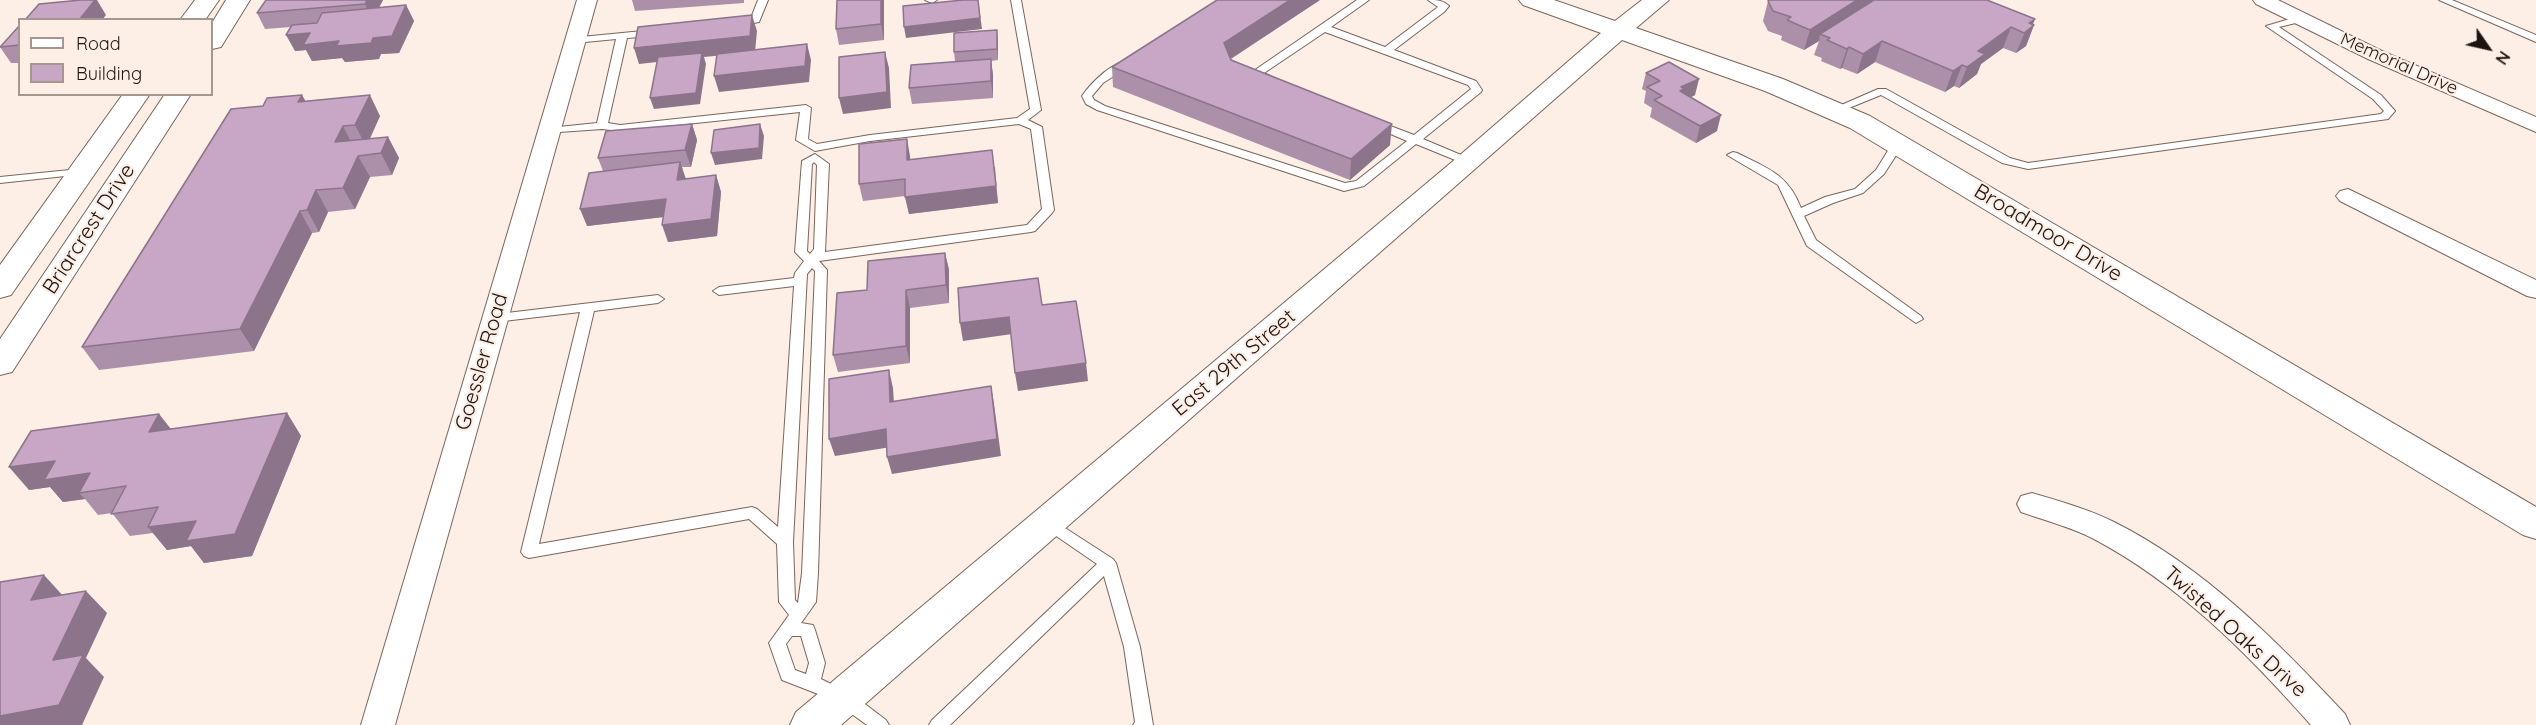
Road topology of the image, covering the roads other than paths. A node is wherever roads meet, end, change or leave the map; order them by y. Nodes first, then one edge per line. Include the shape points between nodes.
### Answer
1 (207, 0) edge
2 (238, 0) edge
3 (587, 0) edge
4 (763, 0) edge
5 (1016, 0) edge
6 (1364, 0) edge
7 (1433, 0) edge
8 (1531, 0) edge
9 (1657, 0) edge
10 (2263, 0) edge
11 (2444, 0) edge
12 (194, 18) edge
13 (2300, 19) junction
14 (726, 26) edge
15 (1324, 28) junction
16 (1620, 29) junction
17 (669, 32) edge
18 (622, 36) junction
19 (2536, 39) edge
20 (213, 40) edge
21 (575, 40) junction
22 (1386, 51) junction
23 (1138, 56) edge
24 (1280, 84) edge
25 (136, 96) edge
26 (177, 96) edge
27 (1835, 110) junction
28 (1364, 119) edge
29 (1020, 121) junction
30 (2536, 125) edge
31 (602, 126) junction
32 (549, 131) junction
33 (1417, 140) junction
34 (1898, 143) junction
35 (815, 153) junction
36 (1733, 154) dead end
37 (1469, 162) junction
38 (80, 172) junction
39 (0, 180) edge
40 (2348, 196) dead end
41 (1798, 214) junction
42 (811, 259) junction
43 (801, 281) junction
44 (0, 288) edge
45 (2536, 290) edge
46 (719, 291) dead end
47 (658, 299) dead end
48 (588, 307) junction
49 (495, 318) junction
50 (1916, 319) dead end
51 (0, 364) edge
52 (2032, 504) dead end
53 (1047, 523) junction
54 (2536, 525) edge
55 (785, 542) junction
56 (1108, 563) junction
57 (798, 612) junction
58 (790, 628) junction
59 (812, 682) junction
60 (844, 696) junction
61 (378, 725) edge
62 (811, 725) edge
63 (880, 725) edge
64 (938, 725) edge
65 (1142, 725) edge
66 (2333, 725) edge

1 - 12 main road
2 - 20 main road
3 - 21 street, Goessler Road
4 - 14 lane via 755,20
5 - 29 lane via 1036,110
6 - 15 lane
7 - 22 lane via 1444,6 1441,10
8 - 16 main road, Broadmoor Drive
9 - 16 main road, East 29th Street
10 - 13 street, Memorial Drive
11 - 19 lane
13 - 27 lane via 2271,26 2377,98 2390,111 2384,117 2028,166 2006,161 1882,91
13 - 30 street, Memorial Drive
15 - 22 lane
15 - 24 lane via 1259,72
16 - 27 main road, Broadmoor Drive
16 - 37 main road, East 29th Street
17 - 18 lane
18 - 21 lane
18 - 31 lane
21 - 32 street, Goessler Road
22 - 33 lane via 1476,86 1477,90
23 - 33 lane via 1099,81 1088,96 1090,102 1344,187 1360,184
25 - 38 main road, Briarcrest Drive
26 - 51 main road, Briarcrest Drive
27 - 34 main road, Broadmoor Drive
28 - 33 lane
29 - 35 lane via 870,138
29 - 42 lane via 1036,127 1048,210 1031,228
31 - 32 lane
31 - 35 lane via 620,128 806,108 802,140
32 - 49 street, Goessler Road
33 - 37 lane
34 - 41 lane via 1880,172 1860,191
34 - 54 main road, Broadmoor Drive
35 - 42 lane via 823,164 820,250
35 - 42 lane via 806,163 801,252
36 - 41 lane via 1782,183
37 - 53 main road, East 29th Street
38 - 39 lane
38 - 44 main road, Briarcrest Drive
40 - 45 street
41 - 50 lane via 1810,243
42 - 43 lane via 801,273
42 - 57 lane via 820,270 811,561 808,602
43 - 46 lane
43 - 55 lane
47 - 48 lane
48 - 49 lane
48 - 55 lane via 529,552 752,513
49 - 61 street, Goessler Road
52 - 66 street, Twisted Oaks Drive via 2103,530 2164,565 2290,677
53 - 56 lane
53 - 60 main road, East 29th Street
55 - 57 lane via 787,602
56 - 64 lane
56 - 65 lane via 1132,647
57 - 58 lane
58 - 59 lane via 807,630 817,663
58 - 59 lane via 777,643 788,675
59 - 60 lane
60 - 62 main road, East 29th Street
60 - 63 lane

